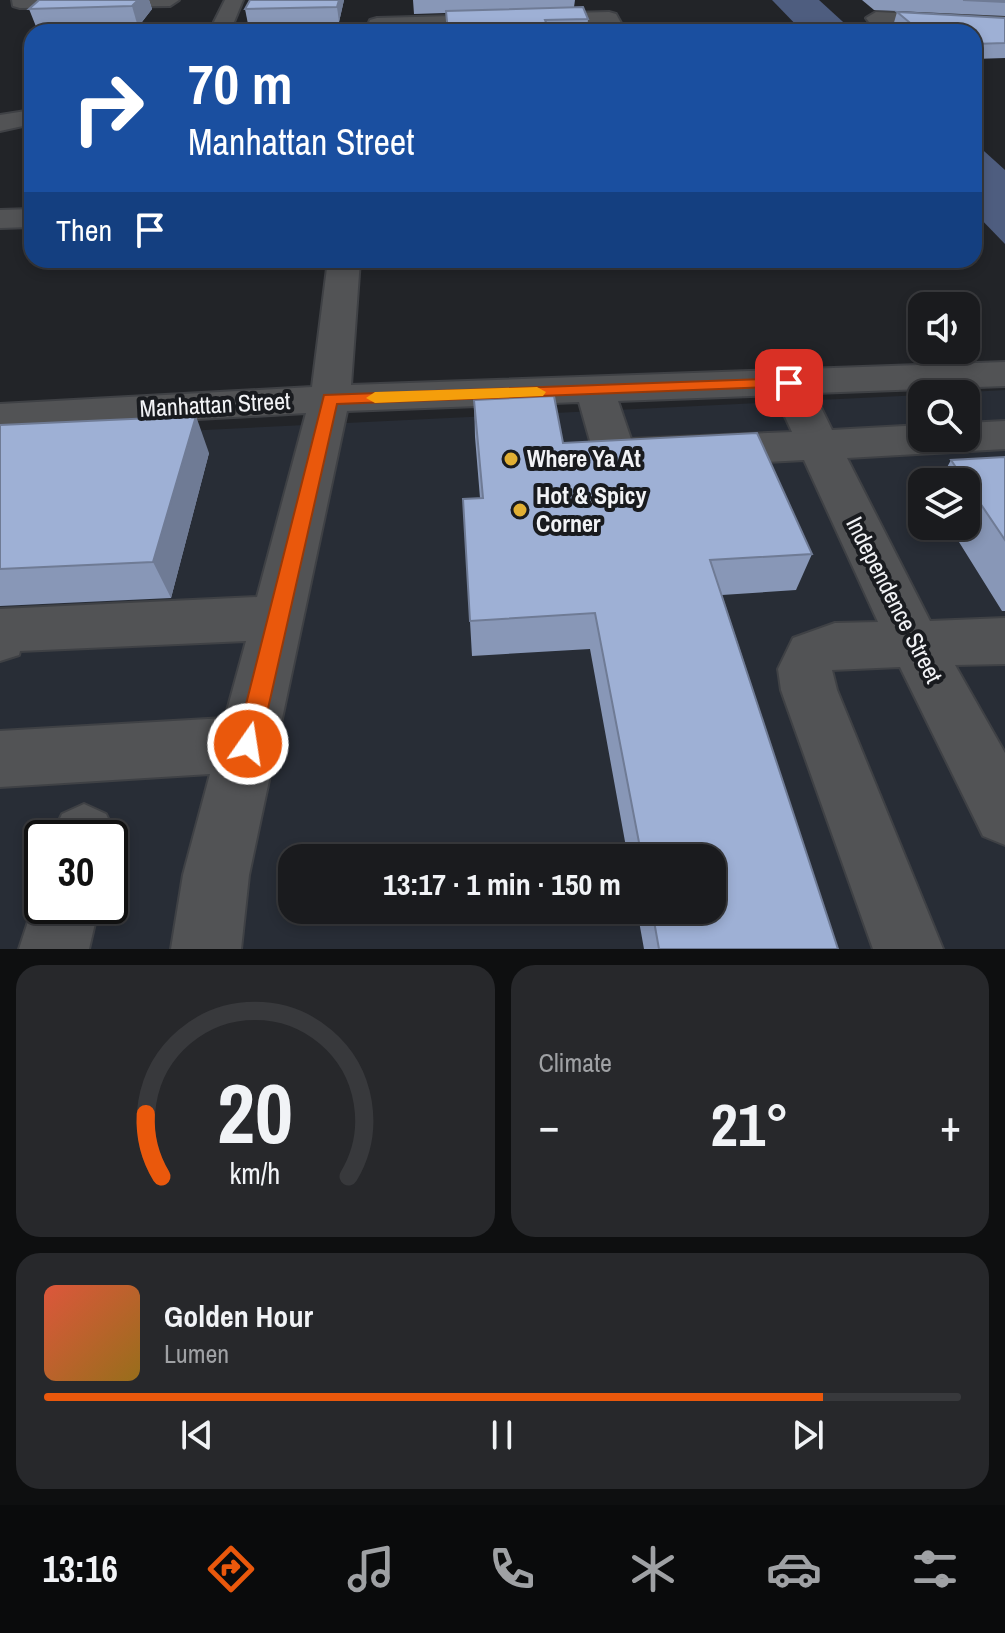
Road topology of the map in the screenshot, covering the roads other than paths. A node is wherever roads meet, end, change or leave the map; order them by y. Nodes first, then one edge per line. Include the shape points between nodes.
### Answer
1 (170, 0) edge
2 (186, 0) edge
3 (234, 0) edge
4 (380, 0) edge
5 (564, 0) edge
6 (490, 3) dead end
7 (876, 18) dead end
8 (172, 22) dead end
9 (224, 22) dead end
10 (14, 24) dead end
11 (377, 24) edge
12 (482, 24) edge
13 (612, 24) edge
14 (1005, 24) edge
15 (24, 118) edge
16 (0, 123) edge
17 (24, 218) edge
18 (0, 219) edge
19 (343, 268) edge
20 (1005, 374) edge
21 (789, 383) junction
22 (595, 390) junction
23 (330, 399) junction
24 (0, 417) edge
25 (1005, 435) edge
26 (980, 436) edge
27 (908, 440) edge
28 (818, 444) junction
29 (277, 618) junction
30 (0, 639) edge
31 (1005, 641) edge
32 (915, 643) junction
33 (248, 744) junction
34 (0, 759) edge
35 (1005, 814) edge
36 (60, 924) edge
37 (54, 949) edge
38 (206, 949) edge
39 (908, 949) edge

1 - 10 street via 29,2
2 - 8 street
3 - 9 street
4 - 11 street
5 - 6 street via 556,5
7 - 14 street
12 - 13 street via 609,18
15 - 16 street
17 - 18 street
19 - 23 street
20 - 21 street, Manhattan Street
21 - 22 street, Manhattan Street
21 - 28 street, Independence Street
22 - 23 street, Manhattan Street
22 - 28 street via 615,455
23 - 24 street, Manhattan Street
23 - 29 street
25 - 26 street
27 - 28 street
28 - 32 street, Independence Street
29 - 30 street via 4,630
29 - 33 street
31 - 32 street
32 - 35 street, Independence Street
32 - 39 street via 835,646 812,654 805,669
33 - 34 street
33 - 38 street via 216,875
36 - 37 street

